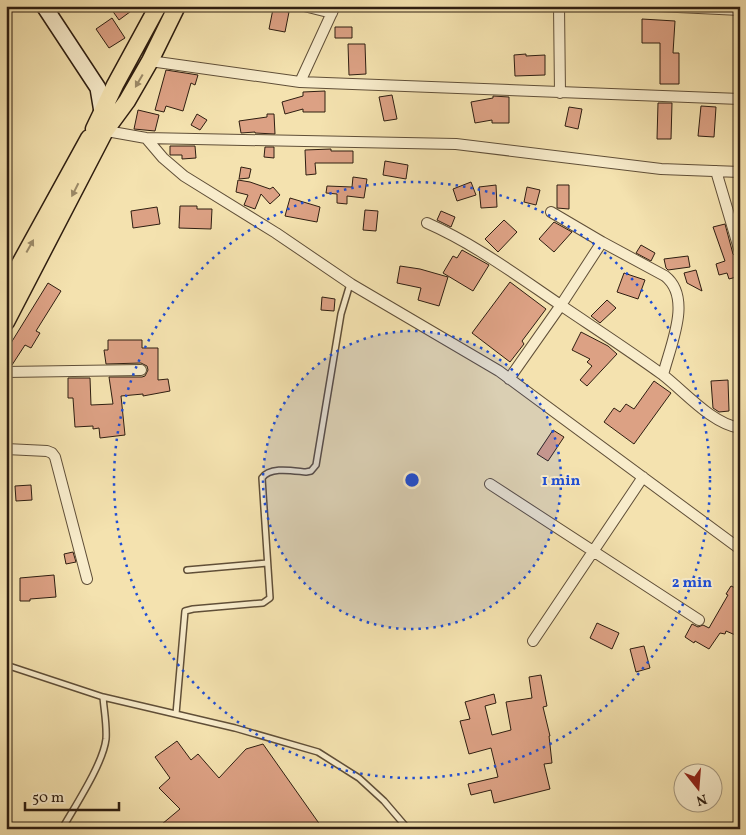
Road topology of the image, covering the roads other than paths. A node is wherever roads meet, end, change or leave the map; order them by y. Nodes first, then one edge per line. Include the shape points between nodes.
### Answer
1 (44, 6) edge
2 (177, 6) edge
3 (304, 6) edge
4 (559, 6) edge
5 (657, 6) edge
6 (155, 8) edge
7 (334, 10) edge
8 (740, 10) edge
9 (167, 26) junction
10 (150, 61) junction
11 (300, 82) junction
12 (560, 92) junction
13 (740, 99) edge
14 (102, 112) junction
15 (98, 129) junction
16 (146, 138) junction
17 (716, 171) junction
18 (740, 172) edge
19 (551, 212) dead end
20 (427, 223) dead end
21 (602, 242) junction
22 (740, 252) edge
23 (351, 284) junction
24 (6, 289) edge
25 (561, 305) junction
26 (6, 322) edge
27 (141, 370) dead end
28 (6, 372) edge
29 (663, 375) junction
30 (509, 379) junction
31 (740, 428) edge
32 (6, 449) edge
33 (644, 477) junction
34 (490, 484) dead end
35 (740, 549) edge
36 (594, 551) junction
37 (267, 563) junction
38 (187, 570) dead end
39 (87, 579) dead end
40 (699, 620) dead end
41 (533, 641) dead end
42 (6, 665) edge
43 (103, 697) junction
44 (176, 714) junction
45 (62, 829) edge
46 (408, 829) edge

1 - 14 street via 98,88
2 - 9 main road
3 - 7 street
4 - 12 street
5 - 8 street
6 - 9 street
6 - 14 main road
7 - 11 street
9 - 10 main road
10 - 11 street
10 -> 15 main road via 127,102
11 - 12 street
12 - 13 street
14 - 15 main road
15 - 16 street
24 -> 15 main road
15 -> 26 main road
16 - 17 street via 456,144 661,169
16 - 23 street via 184,176
17 - 18 street
17 - 22 street
19 - 21 street
20 - 25 street via 450,233
21 - 25 street
21 - 29 street via 665,276 676,289 678,318
23 - 30 street
23 - 37 lane via 341,314 316,465 306,472 273,471 262,478
25 - 29 street
25 - 30 street
27 - 28 street
29 - 31 street via 717,420
30 - 33 street
32 - 39 street via 47,451 55,457
33 - 35 street
33 - 36 street
34 - 36 street
36 - 40 street
36 - 41 street
37 - 38 lane
37 - 44 lane via 270,598 267,602 185,611
42 - 43 lane
43 - 44 lane
43 - 45 lane via 106,738 102,754
44 - 46 lane via 318,752 358,778

